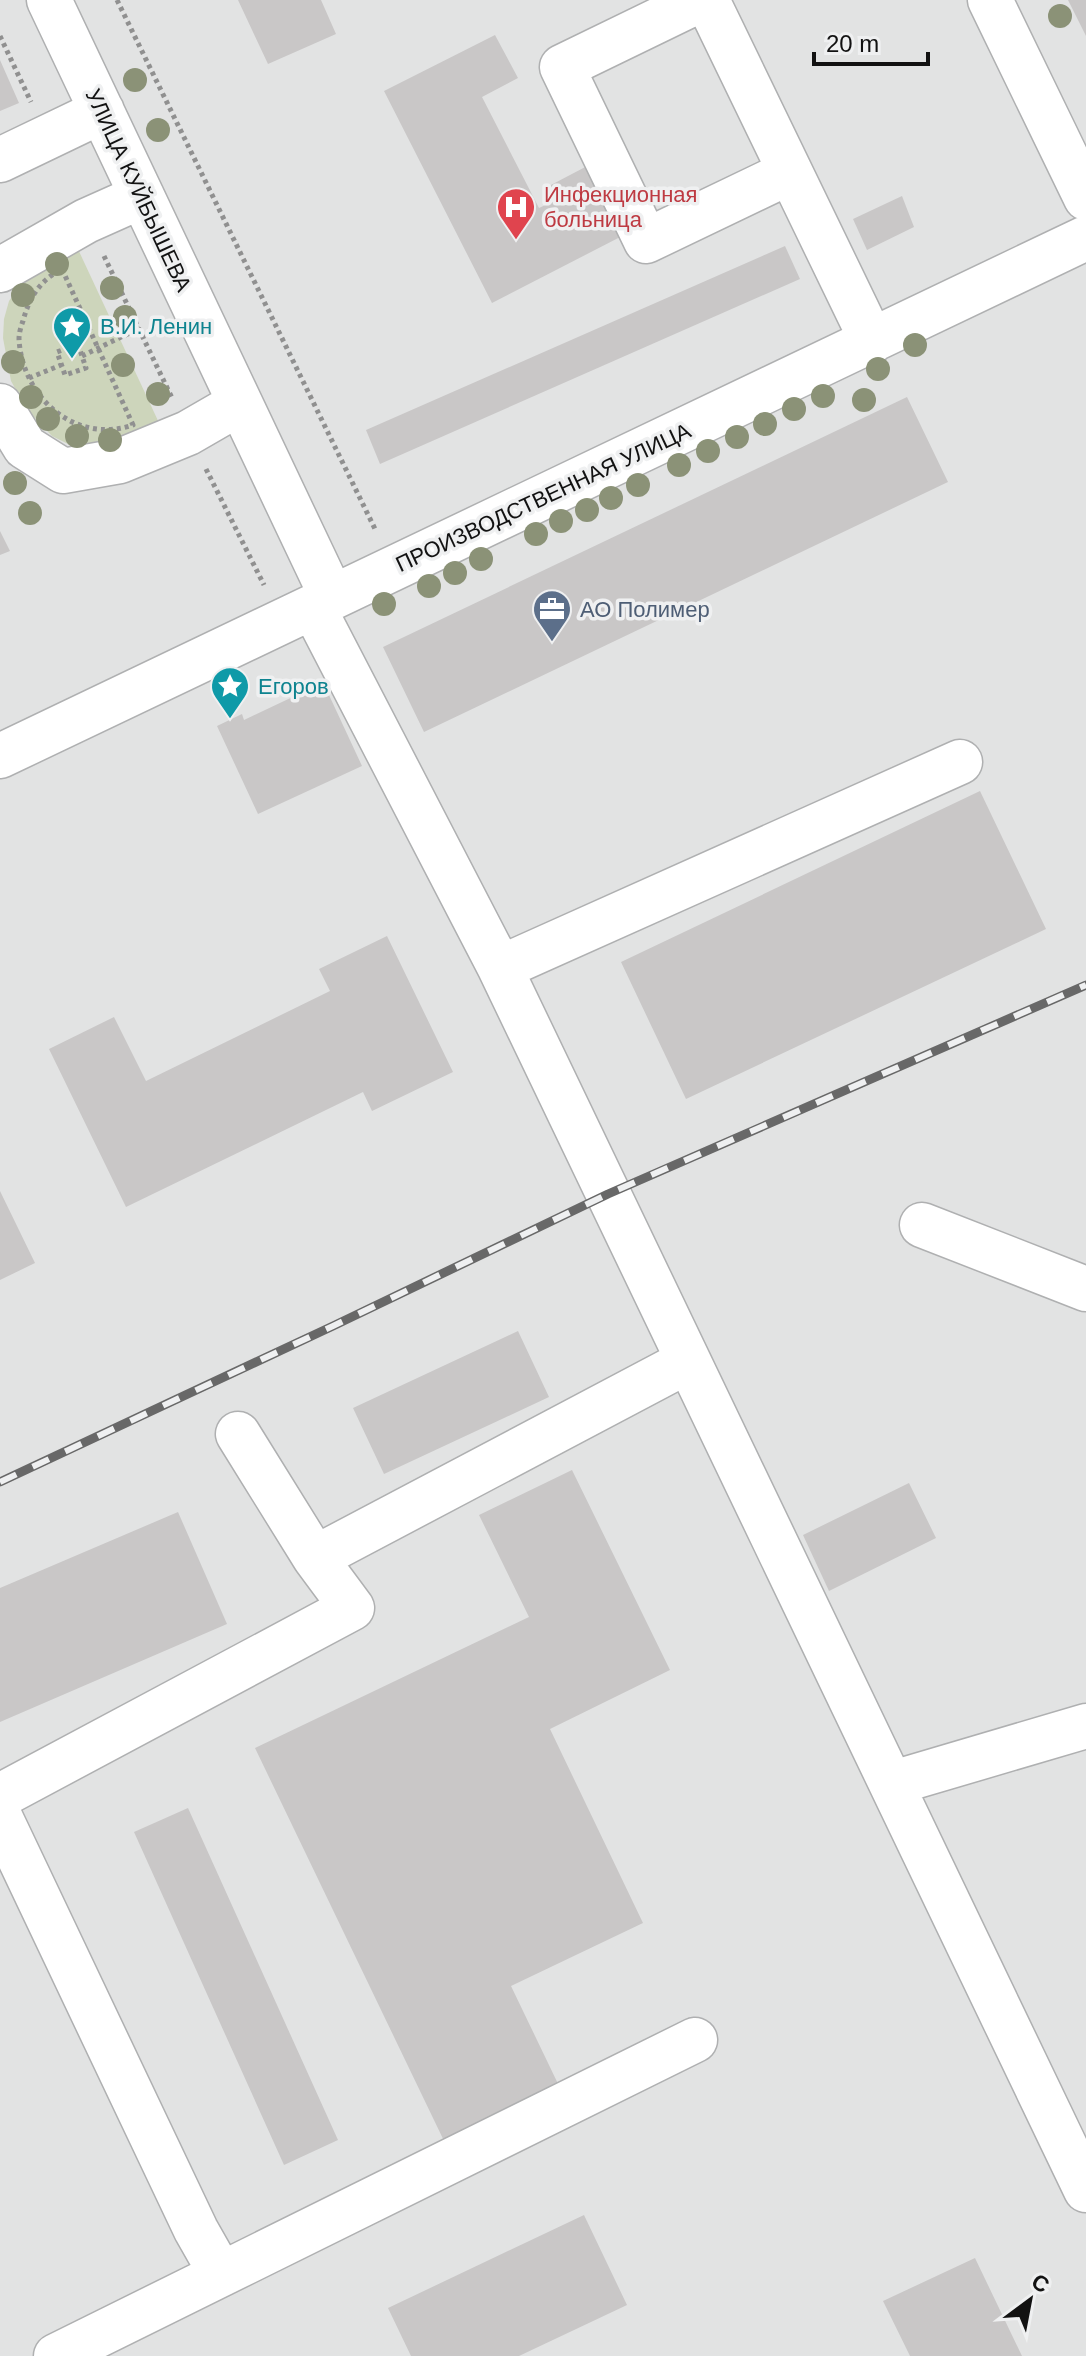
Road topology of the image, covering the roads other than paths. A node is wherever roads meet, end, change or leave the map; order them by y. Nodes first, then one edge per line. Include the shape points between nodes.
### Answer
1 (49, 0) edge
2 (700, 0) edge
3 (707, 0) edge
4 (990, 0) edge
5 (102, 111) junction
6 (0, 160) edge
7 (790, 172) junction
8 (142, 196) junction
9 (1086, 198) edge
10 (1086, 238) edge
11 (0, 270) edge
12 (872, 341) junction
13 (240, 403) junction
14 (0, 406) edge
15 (309, 608) junction
16 (0, 756) edge
17 (960, 762) dead end
18 (500, 968) junction
19 (922, 1225) dead end
20 (1086, 1289) edge
21 (688, 1361) junction
22 (238, 1434) dead end
23 (315, 1558) junction
24 (1086, 1726) edge
25 (893, 1783) junction
26 (0, 1796) edge
27 (0, 1817) edge
28 (695, 2040) dead end
29 (1086, 2190) edge
30 (221, 2274) junction
31 (56, 2356) edge

1 - 5 street, УЛИЦА КУЙБЫШЕВА
2 - 7 street via 562,67 646,241
3 - 7 street
4 - 9 street
5 - 6 street
5 - 8 street, УЛИЦА КУЙБЫШЕВА
7 - 12 street
8 - 11 street
8 - 13 street, УЛИЦА КУЙБЫШЕВА
10 - 12 street, ПРОИЗВОДСТВЕННАЯ УЛИЦА
12 - 15 street, ПРОИЗВОДСТВЕННАЯ УЛИЦА
13 - 14 street via 188,433 120,461 63,471 25,447
13 - 15 street, УЛИЦА КУЙБЫШЕВА
15 - 16 street, ПРОИЗВОДСТВЕННАЯ УЛИЦА
15 - 18 street, УЛИЦА КУЙБЫШЕВА
17 - 18 street
18 - 21 street, УЛИЦА КУЙБЫШЕВА
19 - 20 street
21 - 23 street
21 - 25 street, УЛИЦА КУЙБЫШЕВА
22 - 23 street
23 - 26 street via 352,1608
24 - 25 street
25 - 29 street, УЛИЦА КУЙБЫШЕВА
27 - 30 street
28 - 30 street
30 - 31 street

